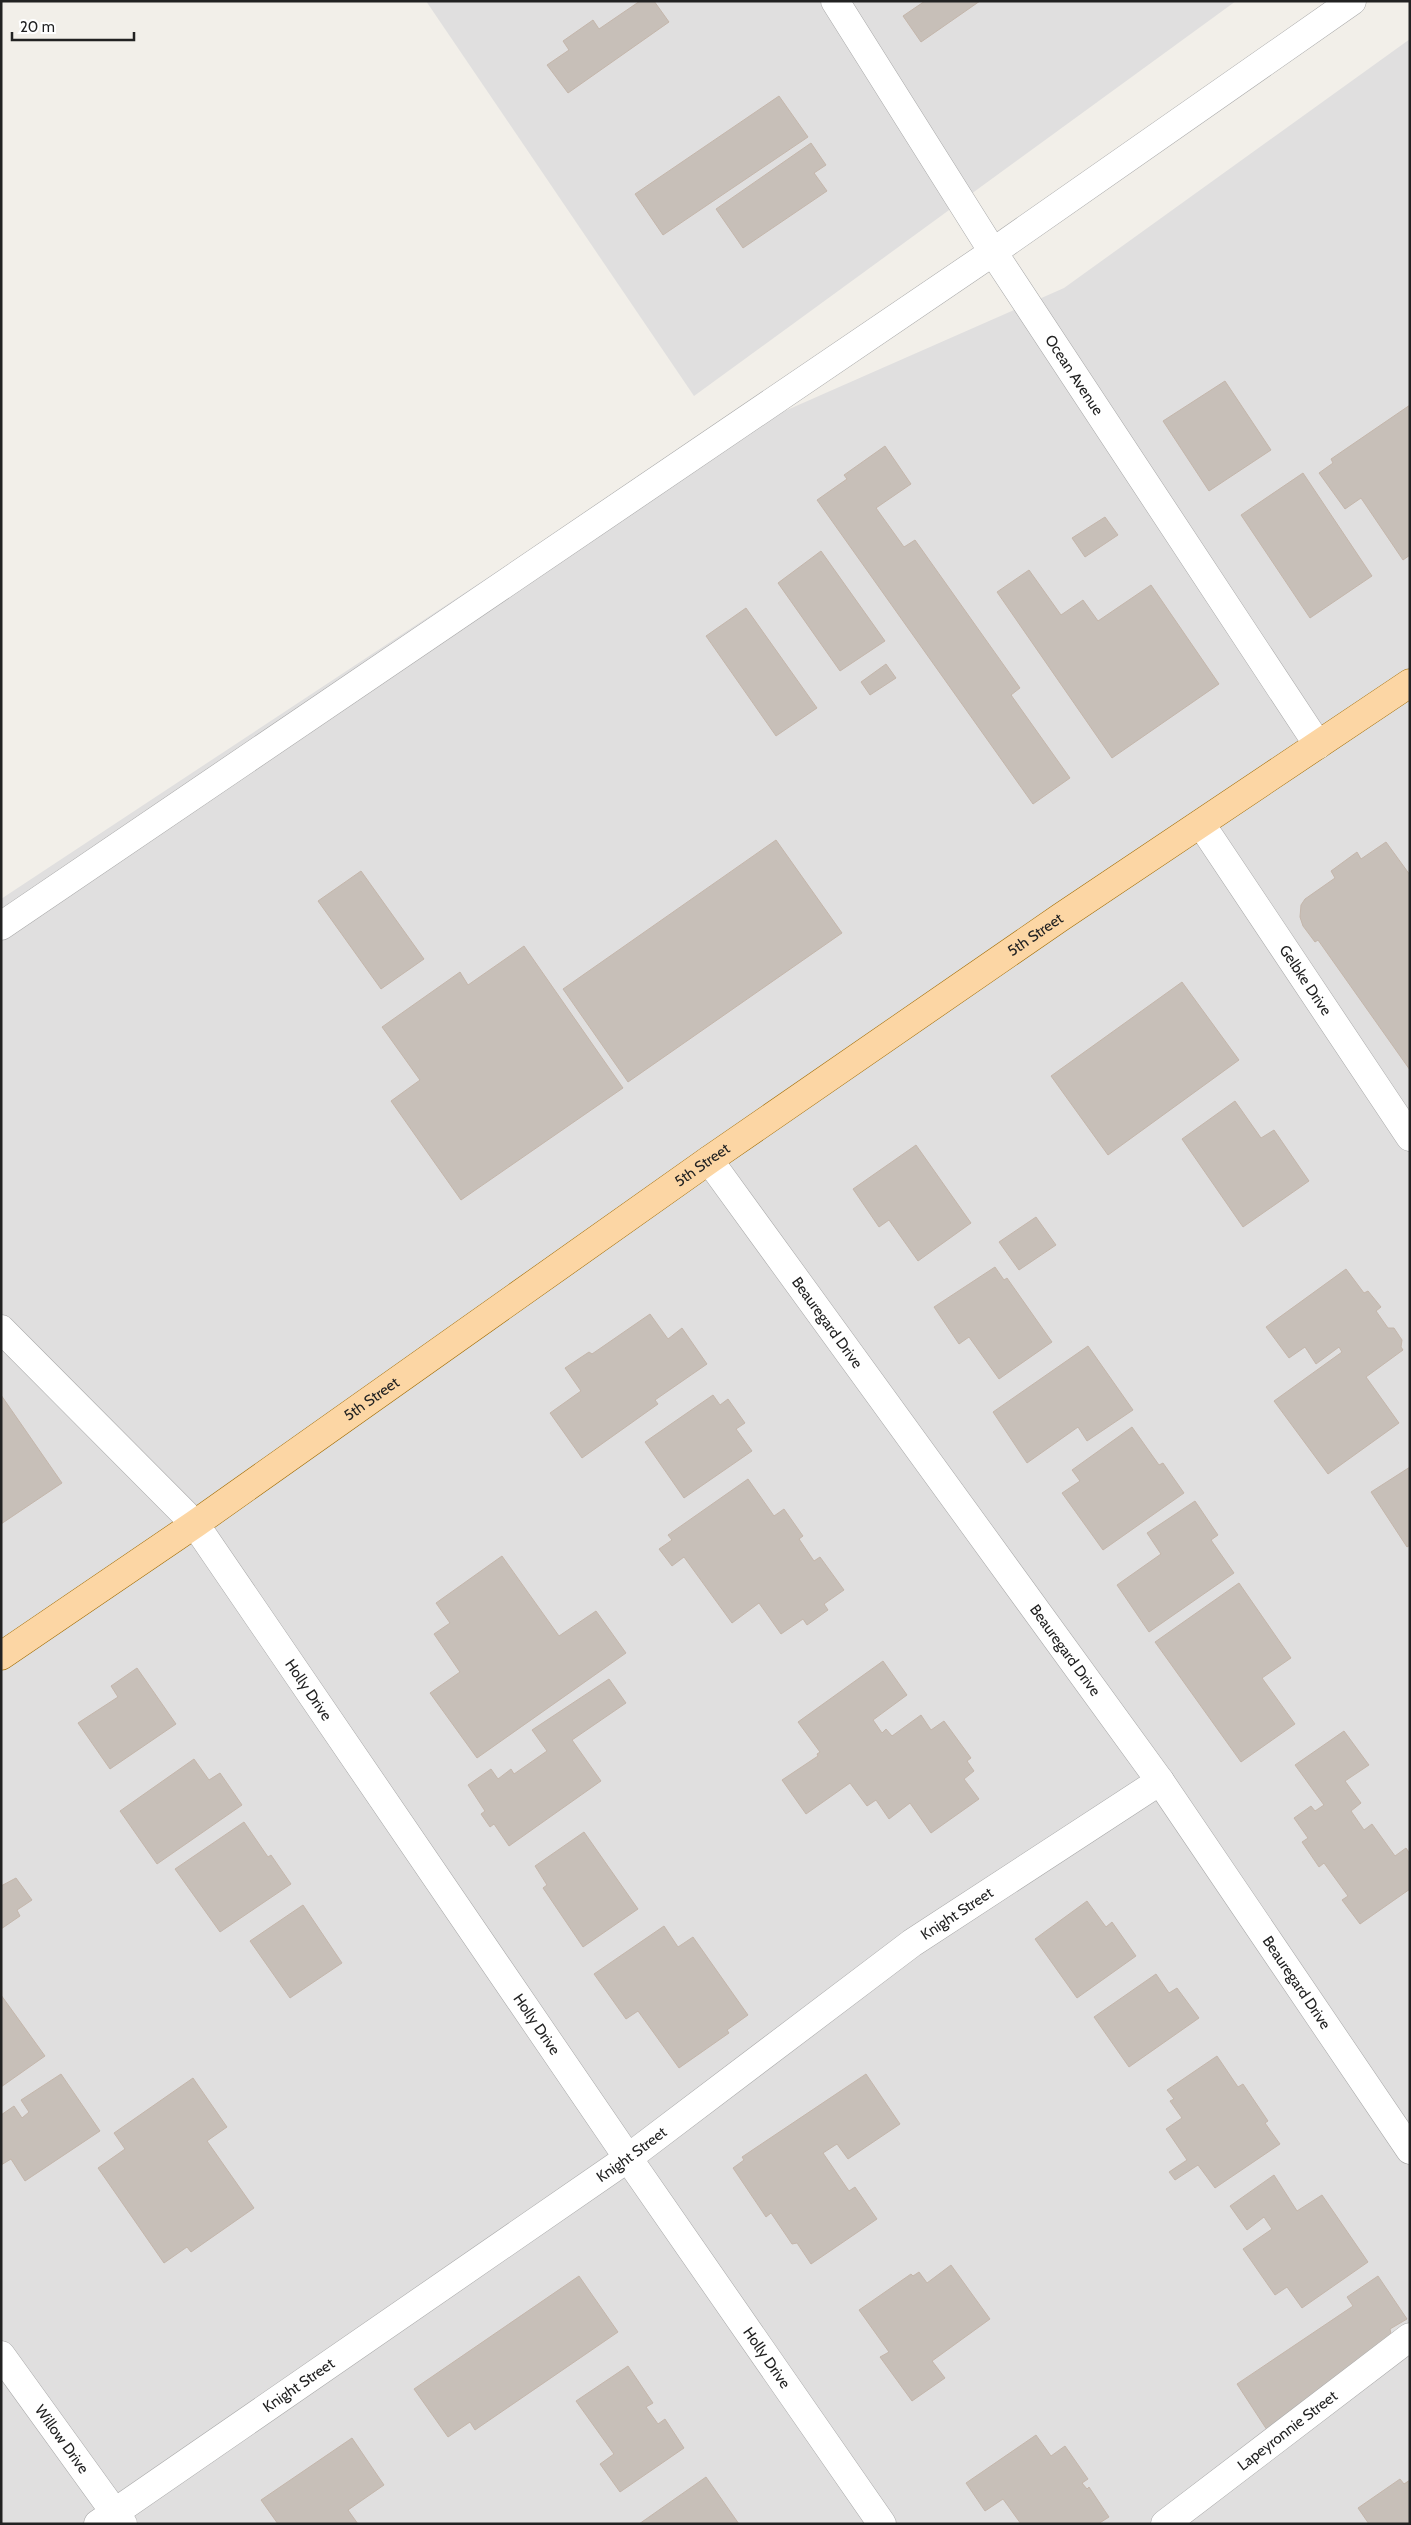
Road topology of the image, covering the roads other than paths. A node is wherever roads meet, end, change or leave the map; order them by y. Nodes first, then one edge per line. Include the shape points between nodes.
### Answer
1 (835, 1) edge
2 (1352, 1) edge
3 (993, 252) junction
4 (1410, 683) edge
5 (1318, 745) junction
6 (1201, 824) junction
7 (1, 926) edge
8 (1410, 1137) edge
9 (709, 1160) junction
10 (1, 1329) edge
11 (195, 1524) junction
12 (1, 1656) edge
13 (1160, 1781) junction
14 (1410, 2150) edge
15 (628, 2158) junction
16 (1410, 2338) edge
17 (1, 2355) edge
18 (112, 2520) edge
19 (882, 2524) edge
20 (1165, 2524) edge

1 - 3 street, Ocean Avenue
2 - 3 street
3 - 5 street, Ocean Avenue
3 - 7 street
4 - 5 main road, 5th Street
5 - 6 main road, 5th Street
6 - 8 street, Gelbke Drive
6 - 9 main road, 5th Street via 1052,922
9 - 11 main road, 5th Street
9 - 13 street, Beauregard Drive
10 - 11 street, Holly Drive
11 - 12 main road, 5th Street
11 - 15 street, Holly Drive
13 - 14 street, Beauregard Drive
13 - 15 street, Knight Street via 912,1943
15 - 18 street, Knight Street
15 - 19 street, Holly Drive
16 - 20 street, Lapeyronnie Street
17 - 18 street, Willow Drive

